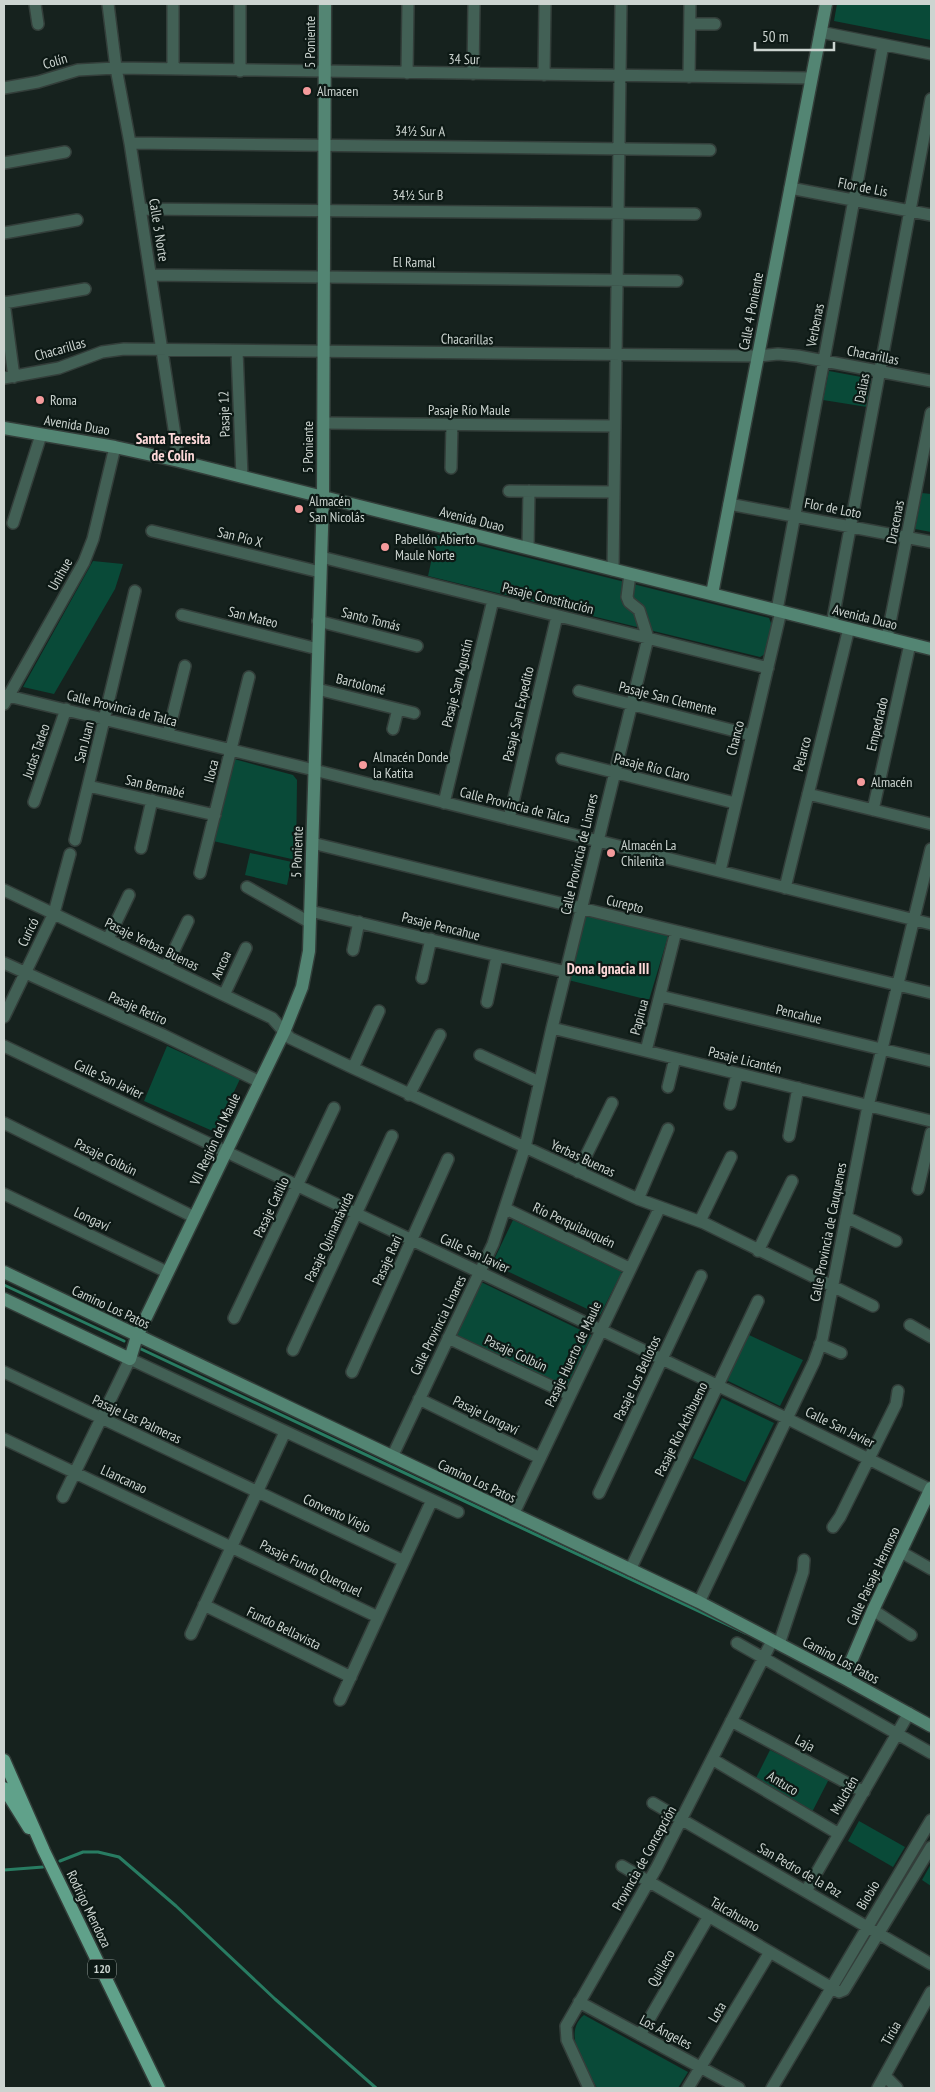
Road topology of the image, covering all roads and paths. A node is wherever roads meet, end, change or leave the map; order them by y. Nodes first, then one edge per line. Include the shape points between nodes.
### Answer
1 (35, 4) edge
2 (108, 4) edge
3 (173, 4) edge
4 (240, 4) edge
5 (325, 4) edge
6 (408, 4) edge
7 (474, 4) edge
8 (545, 4) edge
9 (621, 4) edge
10 (690, 4) edge
11 (826, 4) edge
12 (38, 24) dead end
13 (690, 24) junction
14 (715, 24) dead end
15 (820, 32) junction
16 (883, 45) junction
17 (931, 54) edge
18 (116, 68) junction
19 (173, 69) junction
20 (240, 71) junction
21 (325, 72) junction
22 (407, 73) junction
23 (474, 74) junction
24 (544, 75) junction
25 (620, 76) junction
26 (689, 76) junction
27 (811, 78) junction
28 (4, 88) edge
29 (931, 99) edge
30 (130, 143) junction
31 (324, 145) junction
32 (619, 148) junction
33 (710, 150) dead end
34 (65, 152) dead end
35 (4, 163) edge
36 (790, 188) junction
37 (854, 200) junction
38 (140, 209) junction
39 (323, 210) junction
40 (910, 211) junction
41 (617, 212) junction
42 (695, 214) dead end
43 (931, 215) edge
44 (78, 220) dead end
45 (4, 233) edge
46 (151, 275) junction
47 (323, 277) junction
48 (616, 279) junction
49 (677, 281) dead end
50 (85, 290) dead end
51 (4, 303) edge
52 (162, 350) junction
53 (237, 351) junction
54 (323, 352) junction
55 (616, 356) junction
56 (758, 356) junction
57 (824, 361) junction
58 (880, 371) junction
59 (9, 377) edge
60 (931, 381) edge
61 (931, 413) edge
62 (323, 423) junction
63 (452, 424) junction
64 (615, 426) junction
65 (4, 428) edge
66 (41, 435) junction
67 (115, 447) junction
68 (179, 461) junction
69 (451, 468) dead end
70 (242, 477) junction
71 (509, 491) dead end
72 (529, 491) junction
73 (614, 492) junction
74 (322, 497) junction
75 (730, 504) junction
76 (794, 516) junction
77 (13, 523) dead end
78 (851, 527) junction
79 (152, 530) dead end
80 (907, 538) junction
81 (931, 542) edge
82 (528, 548) junction
83 (321, 556) junction
84 (613, 570) junction
85 (320, 572) junction
86 (630, 574) junction
87 (135, 592) dead end
88 (712, 594) junction
89 (493, 600) junction
90 (779, 611) junction
91 (182, 615) dead end
92 (557, 616) junction
93 (318, 621) junction
94 (832, 624) junction
95 (849, 628) junction
96 (648, 638) junction
97 (887, 638) junction
98 (910, 644) junction
99 (417, 646) dead end
100 (318, 649) junction
101 (931, 649) edge
102 (185, 666) dead end
103 (768, 668) junction
104 (249, 677) dead end
105 (317, 689) junction
106 (579, 691) dead end
107 (5, 698) edge
108 (631, 704) junction
109 (66, 709) junction
110 (398, 709) junction
111 (414, 713) dead end
112 (105, 718) junction
113 (393, 730) dead end
114 (168, 734) junction
115 (751, 735) junction
116 (232, 750) junction
117 (562, 760) dead end
118 (314, 770) junction
119 (614, 773) junction
120 (88, 786) junction
121 (808, 794) junction
122 (152, 800) junction
123 (34, 802) dead end
124 (444, 803) junction
125 (735, 803) junction
126 (872, 810) junction
127 (215, 815) junction
128 (509, 819) junction
129 (931, 824) edge
130 (75, 840) dead end
131 (597, 841) junction
132 (312, 843) junction
133 (141, 848) dead end
134 (931, 849) edge
135 (70, 854) dead end
136 (720, 871) junction
137 (200, 872) dead end
138 (927, 881) edge
139 (247, 887) dead end
140 (785, 888) junction
141 (4, 890) edge
142 (129, 895) dead end
143 (582, 908) junction
144 (54, 913) junction
145 (310, 916) junction
146 (915, 920) junction
147 (188, 921) dead end
148 (359, 922) junction
149 (931, 924) edge
150 (676, 931) junction
151 (108, 939) junction
152 (431, 939) junction
153 (246, 948) dead end
154 (353, 950) dead end
155 (309, 951) joint
156 (498, 956) junction
157 (4, 964) edge
158 (166, 967) junction
159 (566, 972) junction
160 (25, 973) junction
161 (422, 978) dead end
162 (898, 985) junction
163 (931, 994) edge
164 (224, 995) junction
165 (660, 996) junction
166 (487, 1002) dead end
167 (379, 1011) dead end
168 (4, 1017) edge
169 (552, 1028) junction
170 (284, 1032) junction
171 (440, 1034) dead end
172 (4, 1046) edge
173 (882, 1049) junction
174 (646, 1051) junction
175 (480, 1055) dead end
176 (675, 1058) junction
177 (931, 1061) edge
178 (352, 1068) junction
179 (737, 1074) junction
180 (258, 1081) junction
181 (539, 1082) junction
182 (668, 1087) dead end
183 (798, 1088) junction
184 (409, 1095) junction
185 (612, 1103) dead end
186 (730, 1104) dead end
187 (868, 1106) junction
188 (334, 1108) dead end
189 (931, 1121) edge
190 (4, 1123) edge
191 (668, 1129) dead end
192 (931, 1133) edge
193 (392, 1136) dead end
194 (789, 1136) dead end
195 (526, 1148) junction
196 (226, 1152) junction
197 (731, 1157) dead end
198 (448, 1159) dead end
199 (578, 1172) junction
200 (792, 1181) dead end
201 (298, 1186) junction
202 (918, 1189) dead end
203 (4, 1194) edge
204 (638, 1199) junction
205 (660, 1207) junction
206 (506, 1209) junction
207 (357, 1214) junction
208 (194, 1217) junction
209 (846, 1217) junction
210 (700, 1221) junction
211 (412, 1240) junction
212 (896, 1241) dead end
213 (758, 1251) junction
214 (630, 1268) junction
215 (4, 1272) edge
216 (167, 1272) junction
217 (480, 1272) junction
218 (702, 1276) dead end
219 (832, 1286) junction
220 (4, 1299) edge
221 (758, 1301) dead end
222 (873, 1306) dead end
223 (234, 1318) dead end
224 (910, 1325) dead end
225 (601, 1330) junction
226 (137, 1336) junction
227 (931, 1337) edge
228 (448, 1338) junction
229 (820, 1344) junction
230 (293, 1350) dead end
231 (841, 1353) dead end
232 (130, 1359) junction
233 (663, 1359) junction
234 (4, 1372) edge
235 (352, 1372) dead end
236 (719, 1386) junction
237 (898, 1391) dead end
238 (570, 1395) junction
239 (419, 1399) junction
240 (786, 1418) junction
241 (101, 1419) junction
242 (285, 1432) junction
243 (4, 1439) edge
244 (392, 1457) junction
245 (540, 1458) junction
246 (870, 1458) junction
247 (76, 1473) junction
248 (931, 1489) edge
249 (257, 1492) junction
250 (600, 1493) dead end
251 (63, 1497) dead end
252 (432, 1500) junction
253 (458, 1512) dead end
254 (513, 1514) junction
255 (833, 1527) dead end
256 (231, 1547) junction
257 (900, 1552) junction
258 (804, 1560) dead end
259 (404, 1561) junction
260 (931, 1569) edge
261 (630, 1570) junction
262 (699, 1602) junction
263 (204, 1605) junction
264 (872, 1610) junction
265 (378, 1617) junction
266 (190, 1634) dead end
267 (912, 1635) dead end
268 (776, 1642) junction
269 (737, 1643) dead end
270 (764, 1658) junction
271 (350, 1677) junction
272 (844, 1678) junction
273 (340, 1700) dead end
274 (909, 1714) junction
275 (731, 1721) junction
276 (931, 1726) edge
277 (897, 1733) junction
278 (931, 1753) edge
279 (712, 1759) junction
280 (4, 1760) edge
281 (4, 1788) edge
282 (864, 1792) junction
283 (653, 1803) dead end
284 (682, 1820) junction
285 (931, 1820) edge
286 (839, 1834) junction
287 (931, 1847) edge
288 (44, 1851) junction
289 (622, 1866) dead end
290 (649, 1882) junction
291 (806, 1891) junction
292 (709, 1916) junction
293 (867, 1926) junction
294 (878, 1933) junction
295 (770, 1952) junction
296 (931, 1964) edge
297 (833, 1988) junction
298 (931, 1992) edge
299 (579, 2002) junction
300 (640, 2035) junction
301 (701, 2068) junction
302 (885, 2076) junction
303 (159, 2088) edge
304 (589, 2088) edge
305 (688, 2088) edge
306 (739, 2088) edge
307 (772, 2088) edge
308 (878, 2088) edge
309 (896, 2088) edge

1 - 12 street
2 - 18 street, Calle 3 Norte
3 - 19 street
4 - 20 street
5 - 21 street, 5 Poniente
6 - 22 street
7 - 23 street
8 - 24 street
9 - 25 street
10 - 13 street
11 - 15 street, Calle 4 Poniente
13 - 14 street
13 - 26 street
15 - 16 street
15 - 27 street, Calle 4 Poniente
16 - 17 street
16 - 37 street, Verbenas
18 - 19 street, 34 Sur
18 - 28 street, Colín via 78,70
18 - 30 street, Calle 3 Norte
19 - 20 street, 34 Sur
20 - 21 street, 34 Sur
21 - 22 street, 34 Sur
21 - 31 street, 5 Poniente
22 - 23 street, 34 Sur
23 - 24 street, 34 Sur
24 - 25 street, 34 Sur
25 - 26 street, 34 Sur
25 - 32 street
26 - 27 street, 34 Sur
27 - 36 street, Calle 4 Poniente
29 - 40 street, Dalias
30 - 31 street, 34½ Sur A
30 - 38 street, Calle 3 Norte
31 - 32 street, 34½ Sur A
31 - 39 street, 5 Poniente
32 - 33 street, 34½ Sur A
32 - 41 street
34 - 35 street
36 - 37 street, Flor de Lis
36 - 56 street, Calle 4 Poniente
37 - 40 street, Flor de Lis
37 - 57 street, Verbenas
38 - 39 street, 34½ Sur B
38 - 46 street, Calle 3 Norte
39 - 41 street, 34½ Sur B
39 - 47 street, 5 Poniente
40 - 43 street, Flor de Lis
40 - 58 street, Dalias
41 - 42 street, 34½ Sur B
41 - 48 street
44 - 45 street
46 - 47 street, El Ramal
46 - 52 street, Calle 3 Norte
47 - 48 street, El Ramal
47 - 54 street, 5 Poniente
48 - 49 street, El Ramal
48 - 55 street
50 - 51 street
51 - 59 street
52 - 53 street, Chacarillas
52 - 59 street, Chacarillas via 110,351 59,368
52 - 68 street, Calle 3 Norte
53 - 54 street, Chacarillas
53 - 70 street, Pasaje 12
54 - 55 street, Chacarillas
54 - 62 street, 5 Poniente
55 - 56 street, Chacarillas
55 - 64 street
56 - 57 street, Chacarillas via 778,354
56 - 75 street, Calle 4 Poniente
57 - 58 street, Chacarillas
57 - 76 street, Verbenas
58 - 60 street, Chacarillas
58 - 78 street, Dalias
61 - 80 street, Dracenas
62 - 63 street, Pasaje Río Maule
62 - 74 street, 5 Poniente
63 - 64 street, Pasaje Río Maule
63 - 69 street
64 - 73 street
65 - 66 street, Avenida Duao
66 - 67 street, Avenida Duao
66 - 77 street
67 - 68 street, Avenida Duao
67 - 107 street, Unihue via 86,558
68 - 70 street, Avenida Duao
70 - 74 street, Avenida Duao
71 - 72 street
72 - 73 street
72 - 82 street
73 - 84 street
74 - 82 street, Avenida Duao
74 - 83 street, 5 Poniente
75 - 76 street, Flor de Loto
75 - 88 street, Calle 4 Poniente
76 - 78 street, Flor de Loto
76 - 90 street, Verbenas
78 - 80 street, Flor de Loto
78 - 94 street, Dalias
79 - 85 street, San Pío X
80 - 81 street, Flor de Loto
80 - 97 street, Dracenas
82 - 84 street, Avenida Duao
83 - 85 street, 5 Poniente
83 - 89 street, Pasaje Constitución
84 - 86 street, Avenida Duao
85 - 93 street, 5 Poniente
86 - 88 street, Avenida Duao
86 - 96 street via 627,597 639,610
87 - 112 street, San Juan
88 - 90 street, Avenida Duao
89 - 92 street, Pasaje Constitución
89 - 124 street, Pasaje San Agustín
90 - 94 street, Avenida Duao
90 - 103 street, Chanco
91 - 100 street, San Mateo
92 - 96 street, Pasaje Constitución
92 - 128 street, Pasaje San Expedito
93 - 99 street, Santo Tomás
93 - 100 street, 5 Poniente
94 - 95 street, Avenida Duao
95 - 97 street, Avenida Duao
95 - 121 street, Pelarco
96 - 103 street, Pasaje Constitución
96 - 108 street, Calle Provincia de Linares
97 - 98 street, Avenida Duao
98 - 101 street, Avenida Duao
98 - 126 street, Empedrado
100 - 105 street, 5 Poniente
102 - 114 street
103 - 115 street, Chanco
104 - 116 street, Iloca
105 - 110 street, Bartolomé
105 - 118 street, 5 Poniente
106 - 108 street, Pasaje San Clemente
107 - 109 street, Calle Provincia de Talca
108 - 115 street, Pasaje San Clemente
108 - 119 street, Calle Provincia de Linares
109 - 112 street, Calle Provincia de Talca
109 - 123 street, Judas Tadeo
110 - 111 street, Bartolomé
110 - 113 street, Bartolomé
112 - 114 street, Calle Provincia de Talca
112 - 120 street, San Juan
114 - 116 street, Calle Provincia de Talca
115 - 125 street, Chanco
116 - 118 street, Calle Provincia de Talca
116 - 127 street, Iloca
117 - 119 street, Pasaje Río Claro
118 - 124 street, Calle Provincia de Talca
118 - 132 street, 5 Poniente
119 - 125 street, Pasaje Río Claro
119 - 131 street, Calle Provincia de Linares
120 - 122 street, San Bernabé
120 - 130 street, San Juan
121 - 126 street
121 - 140 street, Pelarco
122 - 127 street, San Bernabé
122 - 133 street
124 - 128 street, Calle Provincia de Talca
125 - 136 street, Chanco
126 - 129 street
127 - 137 street, Iloca
128 - 131 street, Calle Provincia de Talca
131 - 136 street, Calle Provincia de Talca
131 - 143 street, Calle Provincia de Linares
132 - 143 street, Curepto
132 - 145 street, 5 Poniente
134 - 138 street, Calle Provincia de Cauquenes
135 - 144 street, Curicó
136 - 140 street, Calle Provincia de Talca
138 - 146 street, Calle Provincia de Cauquenes
139 - 145 street, Pasaje Pencahue
140 - 146 street, Calle Provincia de Talca
141 - 144 street, Pasaje Yerbas Buenas
142 - 151 street
143 - 150 street, Curepto
143 - 159 street, Calle Provincia de Linares
144 - 151 street, Pasaje Yerbas Buenas
144 - 160 street, Curicó
145 - 148 street, Pasaje Pencahue
145 - 155 street, 5 Poniente
146 - 149 street, Calle Provincia de Talca
146 - 162 street, Calle Provincia de Cauquenes
147 - 158 street
148 - 152 street, Pasaje Pencahue
148 - 154 street
150 - 162 street, Curepto
150 - 165 street, Papirua
151 - 158 street, Pasaje Yerbas Buenas
152 - 156 street, Pasaje Pencahue
152 - 161 street
153 - 164 street, Ancoa
155 - 170 street, VII Región del Maule via 302,987
156 - 159 street, Pasaje Pencahue
156 - 166 street
157 - 160 street, Pasaje Retiro
158 - 164 street, Pasaje Yerbas Buenas
159 - 169 street, Calle Provincia de Linares
160 - 168 street, Curicó
160 - 180 street, Pasaje Retiro
162 - 163 street, Curepto
162 - 173 street, Calle Provincia de Cauquenes
164 - 170 street, Pasaje Yerbas Buenas via 272,1018
165 - 173 street, Pencahue
165 - 174 street, Papirua
167 - 178 street
169 - 174 street, Pasaje Licantén
169 - 181 street, Calle Provincia de Linares
170 - 178 street, Yerbas Buenas
170 - 180 street, VII Región del Maule
171 - 184 street
172 - 196 street, Calle San Javier
173 - 177 street, Pencahue
173 - 187 street, Calle Provincia de Cauquenes
174 - 176 street, Pasaje Licantén
175 - 181 street
176 - 179 street, Pasaje Licantén
176 - 182 street
178 - 184 street, Yerbas Buenas
179 - 183 street, Pasaje Licantén
179 - 186 street
180 - 196 street, VII Región del Maule
181 - 195 street, Calle Provincia de Linares
183 - 187 street, Pasaje Licantén
183 - 194 street
184 - 195 street, Yerbas Buenas
185 - 199 street
187 - 189 street, Pasaje Licantén
187 - 209 street, Calle Provincia de Cauquenes
188 - 201 street, Pasaje Catillo
190 - 208 street, Pasaje Colbún
191 - 204 street
192 - 202 street
193 - 207 street, Pasaje Quinamávida
195 - 199 street, Yerbas Buenas
195 - 206 street, Calle Provincia Linares
196 - 201 street, Calle San Javier
196 - 208 street, VII Región del Maule
197 - 210 street
198 - 211 street, Pasaje Rari
199 - 204 street, Yerbas Buenas
200 - 213 street
201 - 207 street, Calle San Javier
201 - 223 street, Pasaje Catillo
203 - 216 street, Longaví
204 - 205 street, Yerbas Buenas
205 - 210 street, Yerbas Buenas
205 - 214 street, Pasaje Huerto de Maule
206 - 214 street, Río Perquilauquén
206 - 217 street, Calle Provincia Linares
207 - 211 street, Calle San Javier
207 - 230 street, Pasaje Quinamávida
208 - 216 street, VII Región del Maule
209 - 212 street
209 - 219 street, Calle Provincia de Cauquenes
210 - 213 street, Yerbas Buenas
211 - 217 street, Calle San Javier
211 - 235 street, Pasaje Rari
213 - 219 street, Yerbas Buenas
214 - 225 street, Pasaje Huerto de Maule
215 - 226 street, Camino Los Patos
216 - 226 street, VII Región del Maule
217 - 225 street, Calle San Javier
217 - 228 street, Calle Provincia Linares
218 - 233 street, Pasaje Los Bellotos
219 - 222 street, Yerbas Buenas
219 - 229 street, Calle Provincia de Cauquenes
220 - 232 street
221 - 236 street, Pasaje Río Achibueno
224 - 227 street
225 - 233 street, Calle San Javier
225 - 238 street, Pasaje Huerto de Maule
226 - 232 street, VII Región del Maule
226 - 244 street, Camino Los Patos
228 - 238 street, Pasaje Colbún
228 - 239 street, Calle Provincia Linares
229 - 231 street
229 - 240 street, Calle Provincia de Cauquenes
232 - 241 street
232 - 242 street
233 - 236 street, Calle San Javier
233 - 250 street, Pasaje Los Bellotos
234 - 241 street, Pasaje Las Palmeras
236 - 240 street, Calle San Javier
236 - 261 street, Pasaje Río Achibueno
237 - 246 street via 896,1404
238 - 245 street, Pasaje Huerto de Maule
239 - 244 street, Calle Provincia Linares
239 - 245 street, Pasaje Longaví
240 - 246 street, Calle San Javier
240 - 262 street, Calle Provincia de Cauquenes
241 - 247 street
241 - 249 street, Pasaje Las Palmeras
242 - 249 street
242 - 252 street
243 - 247 street, Llancanao
244 - 254 street, Camino Los Patos
245 - 254 street, Pasaje Huerto de Maule
246 - 248 street, Calle San Javier
246 - 255 street
247 - 251 street
247 - 256 street, Llancanao
248 - 257 street, Calle Paisaje Hermoso
249 - 256 street
249 - 259 street, Convento Viejo
252 - 253 street
252 - 259 street
254 - 261 street, Camino Los Patos
256 - 263 street
256 - 265 street, Pasaje Fundo Querquel
257 - 260 street
257 - 264 street, Calle Paisaje Hermoso
258 - 268 street, Provincia de Concepción via 803,1572
259 - 265 street
261 - 262 street, Camino Los Patos
262 - 268 street, Camino Los Patos
263 - 266 street
263 - 271 street, Fundo Bellavista
264 - 267 street
264 - 272 street, Calle Paisaje Hermoso
265 - 271 street
268 - 270 street, Provincia de Concepción
268 - 272 street, Camino Los Patos
269 - 270 street
270 - 275 street, Provincia de Concepción
270 - 277 street
271 - 273 street
272 - 274 street, Camino Los Patos
274 - 276 street, Camino Los Patos
274 - 277 street, Mulchén
275 - 279 street, Provincia de Concepción
275 - 282 street, Laja
277 - 278 street
277 - 282 street, Mulchén
279 - 284 street, Provincia de Concepción
279 - 286 street, Antuco
280 - 288 main road, Rodrigo Mendoza / 120
281 - 288 main road, Rodrigo Mendoza / 120
282 - 286 street, Mulchén
283 - 284 street, San Pedro de la Paz
284 - 290 street, Provincia de Concepción
284 - 291 street, San Pedro de la Paz
285 - 293 street, Biobío
286 - 291 street, Mulchén
287 - 294 street, Biobío
288 - 303 main road, Rodrigo Mendoza / 120
289 - 290 street, Talcahuano
290 - 292 street, Talcahuano
290 - 299 street, Provincia de Concepción
291 - 293 street, San Pedro de la Paz
292 - 295 street, Talcahuano
292 - 300 street, Quilleco
293 - 294 street, San Pedro de la Paz
293 - 297 street, Biobío
294 - 296 street, San Pedro de la Paz
294 - 297 street, Biobío via 844,1990 839,1992
295 - 297 street, Talcahuano
295 - 301 street, Lota
297 - 307 street, Biobío
298 - 302 street, Tirúa
299 - 300 street, Los Ángeles
299 - 304 street, Provincia de Concepción via 566,2026 567,2040
300 - 301 street, Los Ángeles
301 - 305 street, Lota
301 - 306 street, Los Ángeles
302 - 308 street, Tirúa
302 - 309 street

